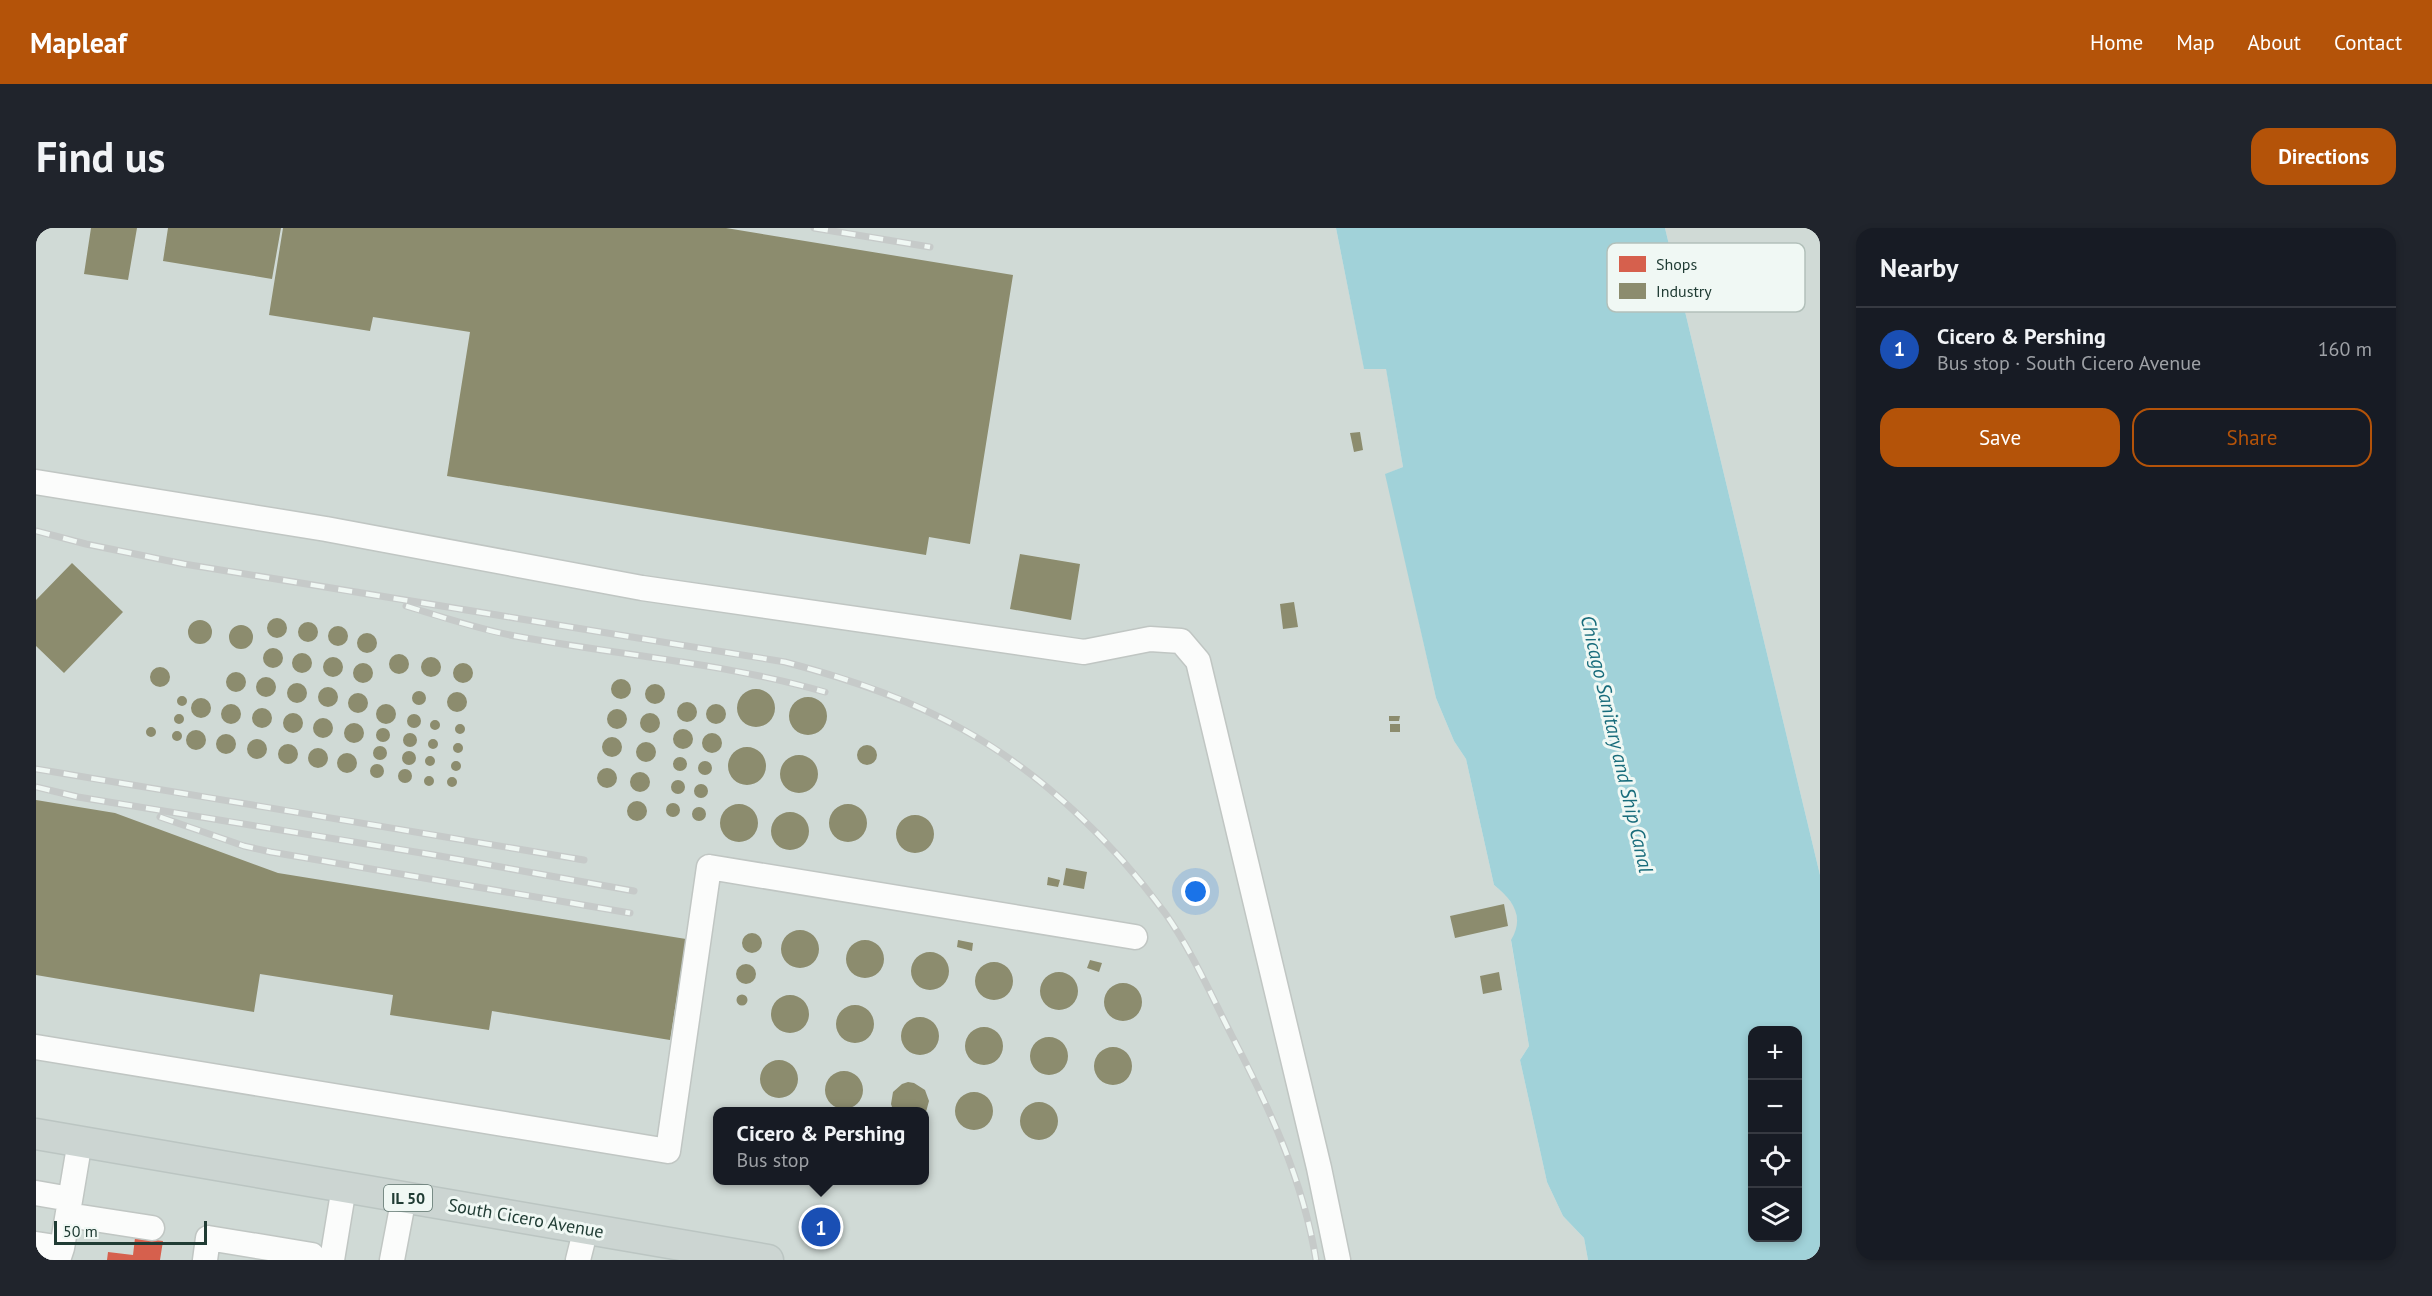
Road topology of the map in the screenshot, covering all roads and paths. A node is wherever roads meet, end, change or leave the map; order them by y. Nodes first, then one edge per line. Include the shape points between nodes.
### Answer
1 (36, 482) edge
2 (1135, 937) dead end
3 (36, 1047) edge
4 (36, 1134) edge
5 (80, 1141) junction
6 (344, 1187) junction
7 (36, 1193) edge
8 (404, 1197) junction
9 (69, 1207) junction
10 (152, 1228) dead end
11 (586, 1228) junction
12 (36, 1244) edge
13 (60, 1254) edge
14 (322, 1258) edge
15 (205, 1260) edge
16 (392, 1260) edge
17 (578, 1260) edge
18 (768, 1260) edge
19 (1338, 1260) edge

1 - 19 lane via 326,529 642,588 1084,652 1150,639 1181,641 1198,661 1320,1168
2 - 3 lane via 709,867 668,1151
4 - 5 main road, South Cicero Avenue / IL 50
5 - 6 main road, South Cicero Avenue / IL 50
5 - 9 lane
6 - 8 main road, South Cicero Avenue / IL 50
6 - 14 lane
7 - 9 lane
8 - 11 main road, South Cicero Avenue / IL 50
8 - 16 lane
9 - 10 lane
9 - 13 lane
11 - 17 lane
11 - 18 main road, South Cicero Avenue / IL 50
12 - 13 lane
14 - 15 lane via 208,1238

